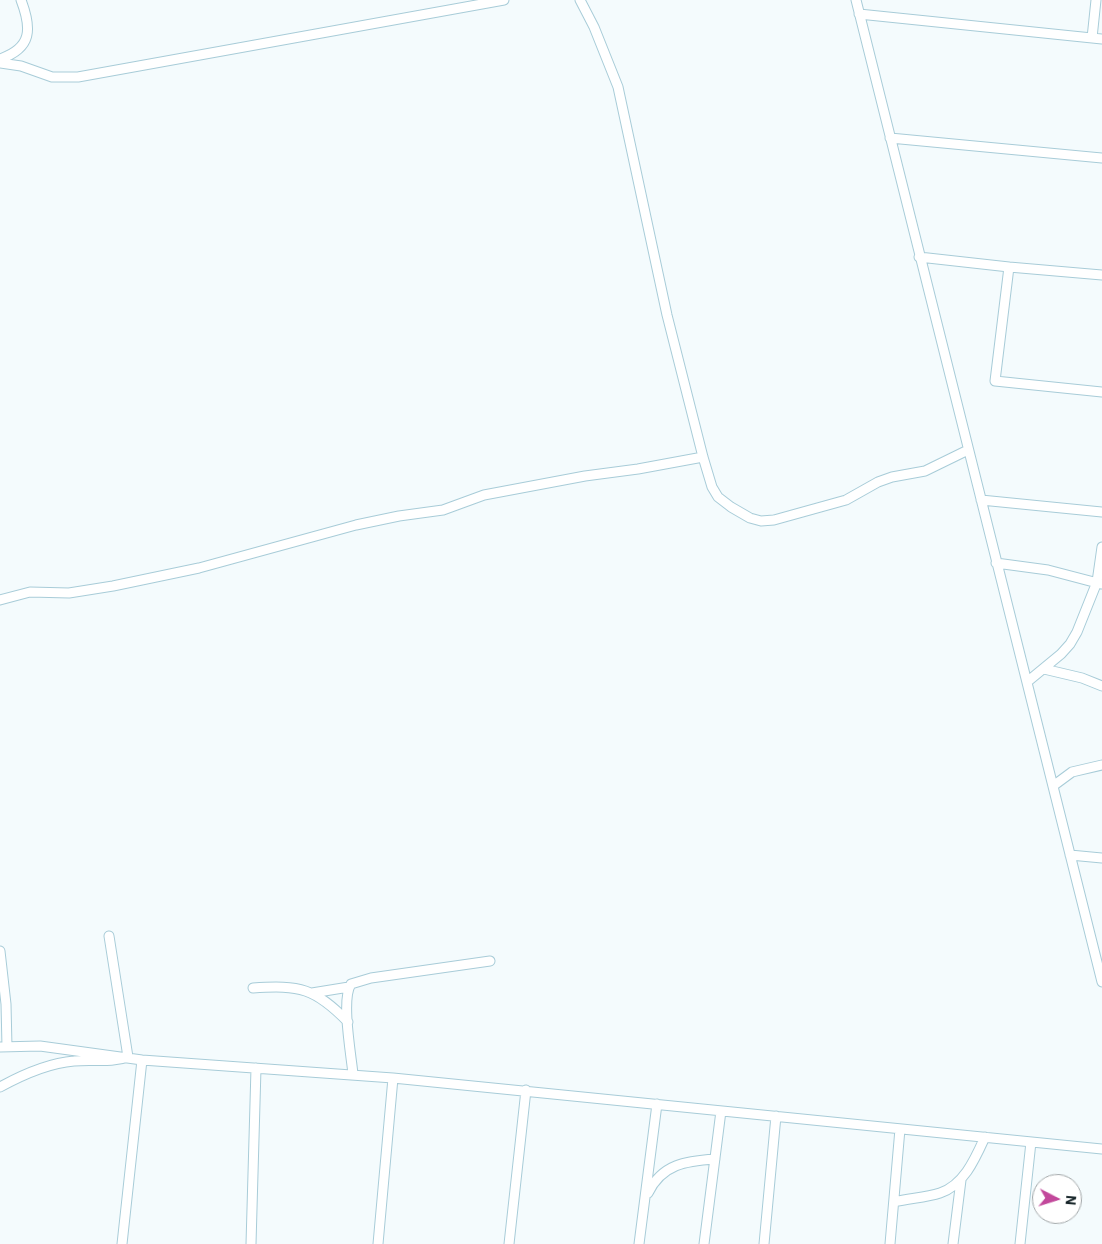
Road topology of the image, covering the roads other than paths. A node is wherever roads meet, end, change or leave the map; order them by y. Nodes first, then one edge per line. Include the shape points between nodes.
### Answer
1 (21, 0) edge
2 (504, 0) edge
3 (580, 0) edge
4 (856, 0) edge
5 (1096, 0) edge
6 (859, 14) junction
7 (1092, 38) junction
8 (1102, 39) edge
9 (0, 61) edge
10 (890, 138) junction
11 (1102, 158) edge
12 (919, 257) junction
13 (1009, 268) junction
14 (1102, 275) edge
15 (1102, 392) edge
16 (968, 450) junction
17 (703, 457) junction
18 (981, 500) junction
19 (1102, 512) edge
20 (1102, 547) edge
21 (996, 563) junction
22 (1100, 583) edge
23 (0, 600) edge
24 (1044, 669) junction
25 (1027, 682) junction
26 (1102, 686) edge
27 (1102, 766) edge
28 (1053, 786) junction
29 (1070, 854) junction
30 (1102, 858) edge
31 (108, 936) dead end
32 (0, 951) edge
33 (490, 962) dead end
34 (1102, 982) edge
35 (349, 987) junction
36 (254, 988) dead end
37 (312, 993) junction
38 (348, 1022) junction
39 (4, 1047) edge
40 (128, 1057) junction
41 (142, 1060) junction
42 (256, 1068) junction
43 (353, 1074) junction
44 (393, 1078) junction
45 (0, 1087) edge
46 (526, 1090) junction
47 (657, 1104) junction
48 (721, 1111) junction
49 (776, 1116) junction
50 (900, 1129) junction
51 (985, 1137) junction
52 (1031, 1142) junction
53 (1102, 1149) edge
54 (715, 1159) junction
55 (961, 1180) junction
56 (644, 1200) junction
57 (894, 1202) junction
58 (122, 1244) edge
59 (250, 1244) edge
60 (378, 1244) edge
61 (509, 1244) edge
62 (639, 1244) edge
63 (704, 1244) edge
64 (764, 1244) edge
65 (890, 1244) edge
66 (953, 1244) edge
67 (1020, 1244) edge

1 - 9 street via 27,23 26,40 18,51
2 - 9 street via 78,77 52,77
3 - 17 street via 618,87
4 - 6 street
5 - 7 street
6 - 7 street
6 - 10 street
7 - 8 street
10 - 11 street
10 - 12 street
12 - 13 street
12 - 16 street
13 - 14 street
13 - 15 street via 996,381
16 - 17 street via 925,471 878,482 846,500 790,517 762,521 750,518 718,497
16 - 18 street
17 - 23 street via 484,495 443,510 356,525 190,570 87,590 30,592
18 - 19 street
18 - 21 street
20 - 22 street
21 - 22 street via 1048,570
21 - 25 street
22 - 24 street via 1070,644
24 - 25 street
24 - 26 street
25 - 28 street
27 - 28 street via 1072,772
28 - 29 street
29 - 30 street
29 - 34 street
31 - 40 street
32 - 39 street via 6,1004
33 - 35 street via 359,980
35 - 37 street
35 - 38 street
36 - 37 street via 281,986
37 - 38 street
38 - 43 street
39 - 40 street via 40,1046
40 - 41 street
40 - 45 street via 64,1062
41 - 42 street
41 - 58 street
42 - 43 street
42 - 59 street
43 - 44 street
44 - 46 street
44 - 60 street
46 - 47 street
46 - 61 street
47 - 48 street
47 - 56 street
48 - 49 street
48 - 54 street
49 - 50 street
49 - 64 street
50 - 51 street
50 - 57 street
51 - 52 street
51 - 55 street
52 - 53 street
52 - 67 street
54 - 56 street via 685,1162 667,1171 653,1182
54 - 63 street
55 - 57 street via 940,1193
55 - 66 street
56 - 62 street
57 - 65 street

